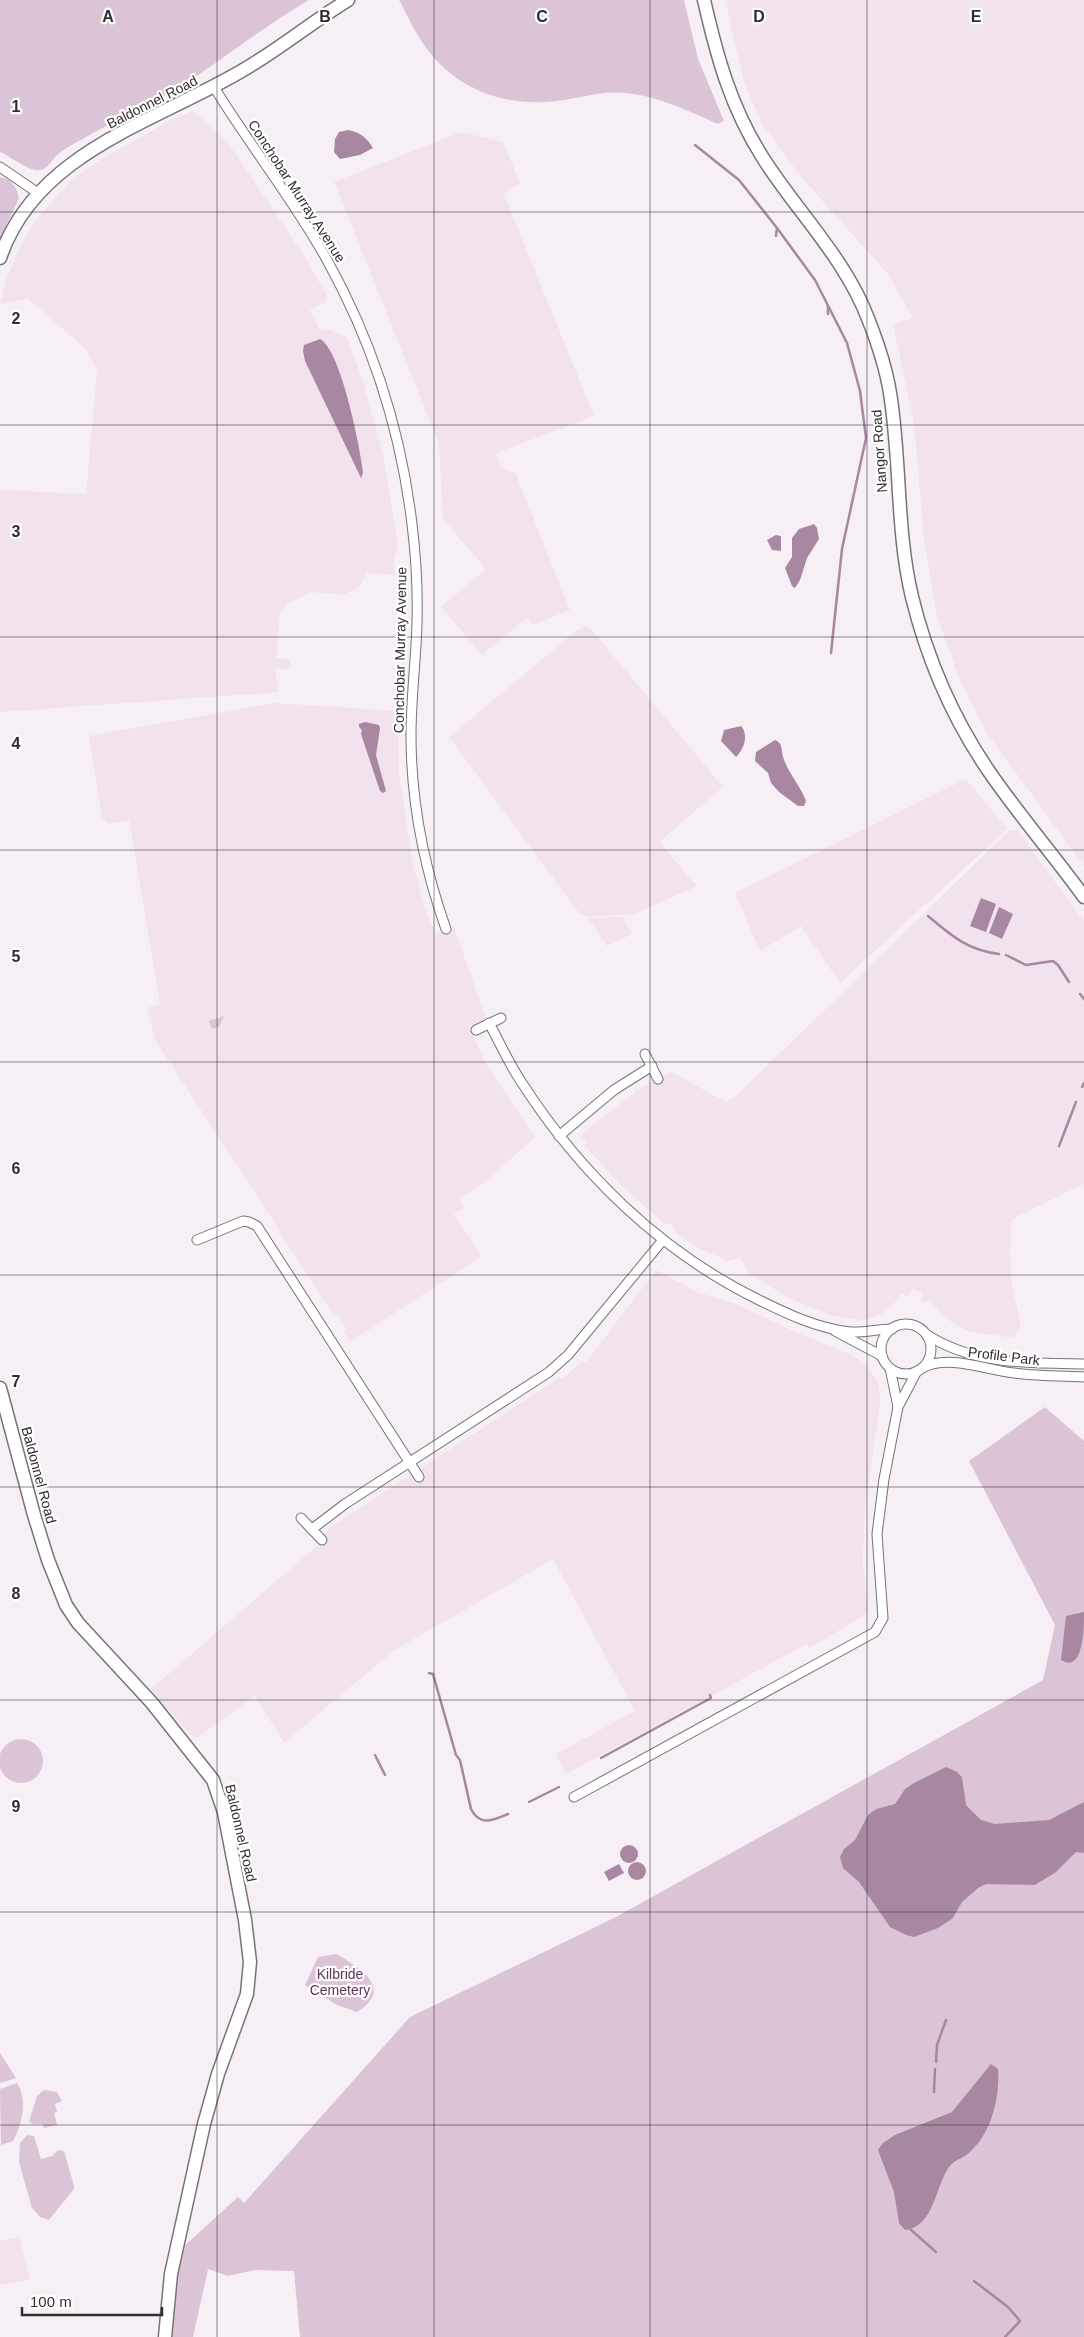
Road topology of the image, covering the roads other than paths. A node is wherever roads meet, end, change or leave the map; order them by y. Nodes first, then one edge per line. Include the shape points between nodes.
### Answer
1 (348, 0) edge
2 (704, 0) edge
3 (214, 87) junction
4 (0, 167) edge
5 (38, 193) junction
6 (0, 258) edge
7 (1084, 898) edge
8 (446, 929) dead end
9 (501, 1018) dead end
10 (489, 1023) junction
11 (476, 1030) dead end
12 (645, 1054) dead end
13 (652, 1066) junction
14 (658, 1079) dead end
15 (558, 1136) junction
16 (197, 1240) dead end
17 (663, 1240) junction
18 (831, 1329) junction
19 (892, 1329) junction
20 (926, 1334) junction
21 (882, 1356) junction
22 (1084, 1364) edge
23 (890, 1368) junction
24 (920, 1369) junction
25 (1084, 1377) edge
26 (0, 1388) edge
27 (898, 1407) junction
28 (409, 1462) junction
29 (419, 1477) dead end
30 (301, 1518) dead end
31 (312, 1529) junction
32 (322, 1540) dead end
33 (574, 1797) dead end
34 (165, 2337) edge

1 - 3 street, Baldonnel Road
2 - 7 street, Nangor Road via 723,75 742,122 765,161 844,270 877,343 890,393 900,512 912,596 946,695 989,771
3 - 5 street, Baldonnel Road via 124,132 70,164
3 - 8 street, Conchobar Murray Avenue via 326,259 364,334 391,417 412,522 416,562 417,624 411,702 413,780 422,844
4 - 5 street
5 - 6 street, Baldonnel Road via 11,232
9 - 10 street
10 - 11 street
10 - 15 street via 521,1082
12 - 13 street
13 - 14 street
13 - 15 street via 614,1090
15 - 17 street via 625,1209
16 - 28 street via 243,1222 257,1226
17 - 18 street via 724,1283 784,1313
17 - 28 street via 568,1355 527,1386
18 - 19 street via 866,1332
18 - 21 street
19 - 20 street via 909,1324
19 - 21 street via 883,1339
20 - 22 street, Profile Park via 942,1345 964,1353 1017,1363
20 - 24 street via 930,1356
21 - 23 street
23 - 24 street via 904,1374
23 - 27 street
24 - 25 street, Profile Park via 931,1363 944,1362 1014,1374
24 - 27 street
26 - 34 street, Baldonnel Road via 34,1515 66,1605 84,1630 152,1703 213,1780 224,1812 245,1920 250,1962 248,1994 218,2074 204,2124 171,2274
27 - 33 street via 877,1534 883,1618 875,1632
28 - 29 street
28 - 31 street
30 - 31 street
31 - 32 street

